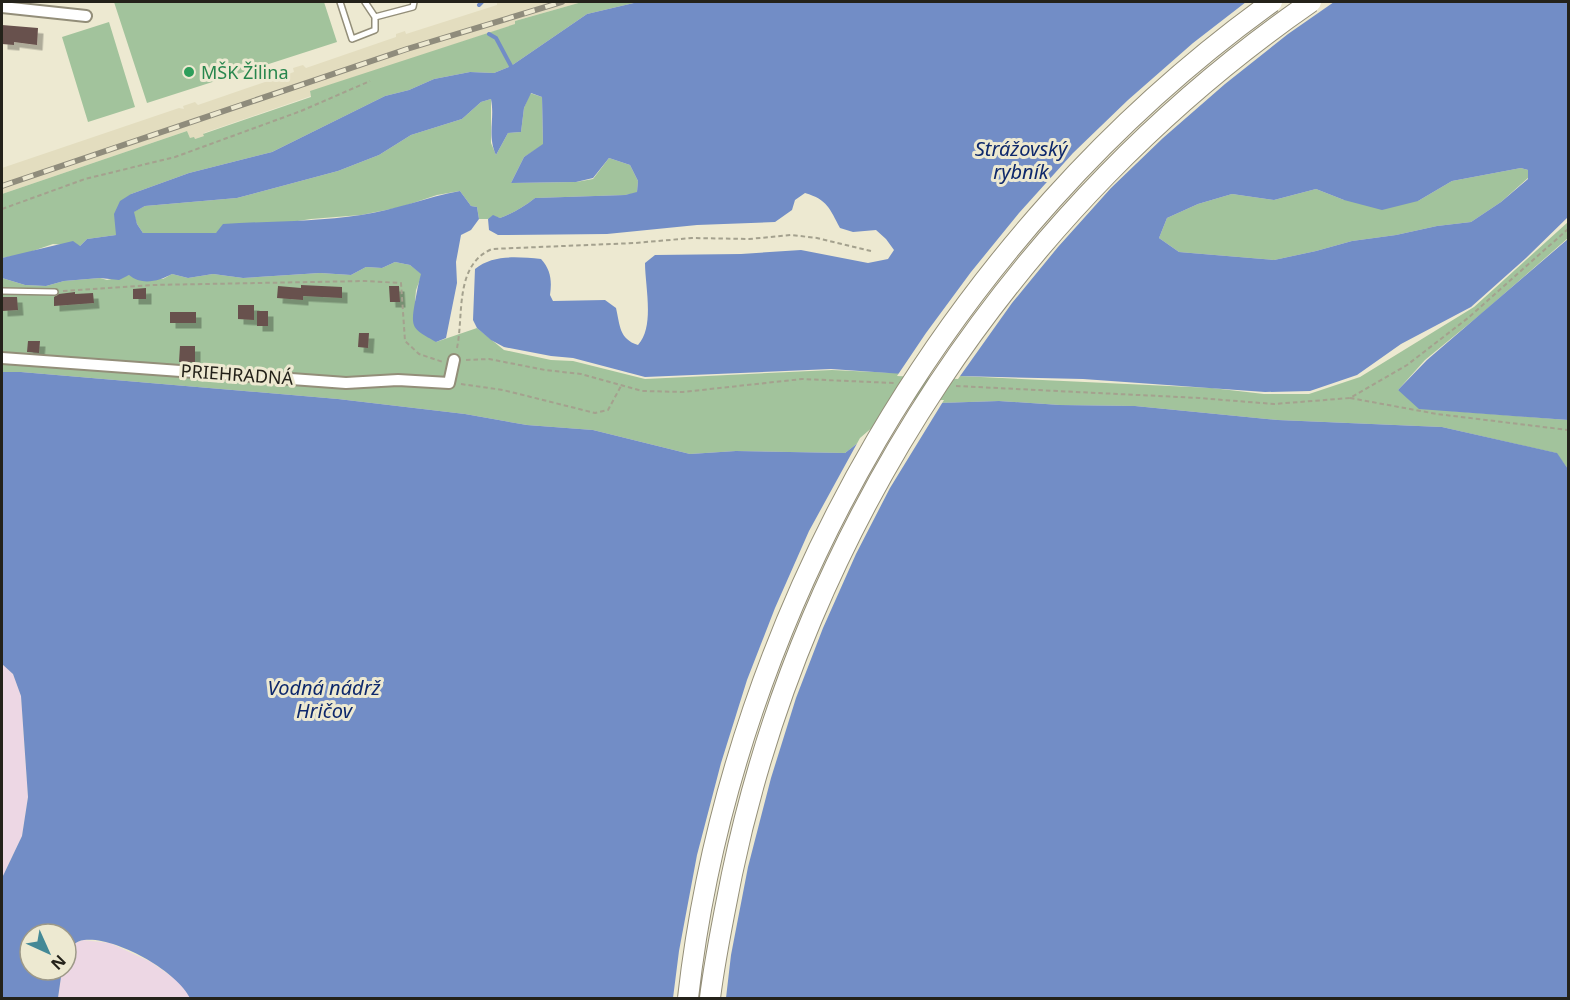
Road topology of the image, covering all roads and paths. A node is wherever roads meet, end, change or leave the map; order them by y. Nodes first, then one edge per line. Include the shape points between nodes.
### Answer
1 (340, 2) edge
2 (375, 2) edge
3 (414, 2) edge
4 (1272, 2) edge
5 (1311, 2) edge
6 (366, 3) edge
7 (2, 8) edge
8 (86, 16) dead end
9 (375, 17) junction
10 (370, 81) dead end
11 (2, 209) edge
12 (1569, 230) edge
13 (871, 251) dead end
14 (2, 291) edge
15 (55, 292) joint
16 (2, 358) edge
17 (454, 360) junction
18 (449, 382) junction
19 (894, 383) dead end
20 (621, 386) junction
21 (952, 386) dead end
22 (1350, 398) junction
23 (1569, 430) edge
24 (688, 999) edge
25 (711, 999) edge

1 - 9 lane via 352,39 375,30
2 - 6 lane
3 - 9 lane via 413,7
4 - 24 highway, bridge via 1200,57 1076,174 980,286 884,426 802,586 751,718 717,838
5 - 25 highway, bridge via 1214,74 1099,182 998,299 909,429 822,596 780,702 739,842
6 - 9 lane
7 - 8 street
10 - 11 path via 175,158 86,179
12 - 22 path via 1407,365
13 - 17 path via 792,235 492,249 477,258 468,272
14 - 15 lane
15 - 17 path via 152,285 401,283 405,341 419,354 441,362
16 - 18 street, PRIEHRADNÁ via 346,383
17 - 18 street
17 - 20 path via 489,359 581,374
18 - 20 path via 503,390 595,413 608,410
19 - 20 path via 802,379 683,392
21 - 22 path via 1274,404
22 - 23 path via 1437,414

